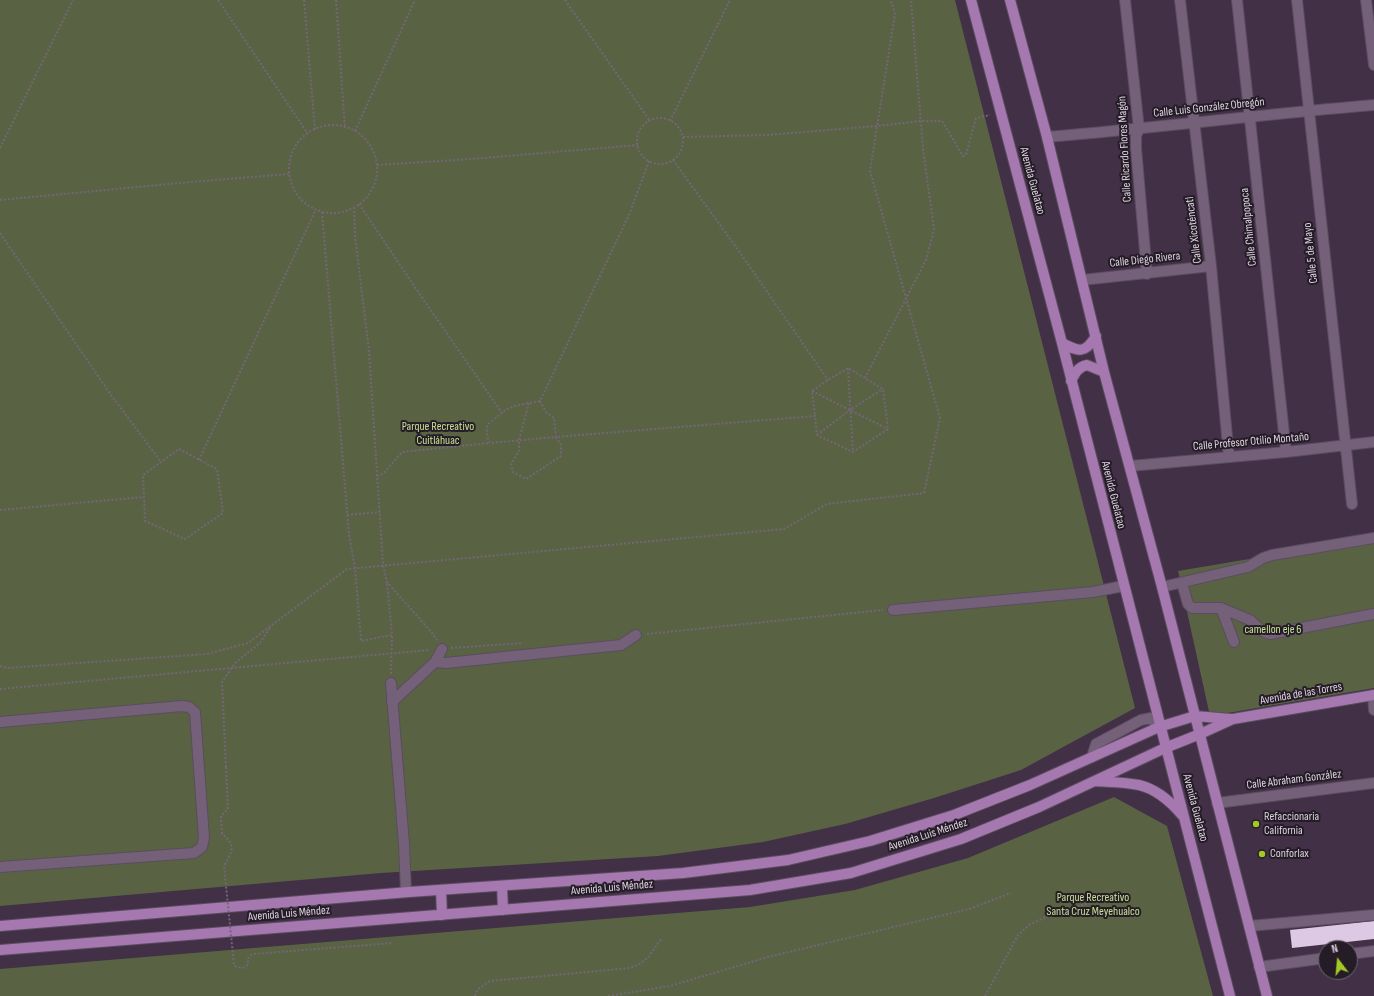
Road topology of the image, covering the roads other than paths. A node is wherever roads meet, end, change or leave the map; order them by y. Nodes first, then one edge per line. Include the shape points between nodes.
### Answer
1 (971, 0) edge
2 (1010, 0) edge
3 (1125, 0) edge
4 (1180, 0) edge
5 (1237, 0) edge
6 (1297, 0) edge
7 (1366, 0) edge
8 (1374, 65) edge
9 (1374, 104) edge
10 (1309, 110) junction
11 (1250, 117) junction
12 (1194, 123) junction
13 (1139, 129) junction
14 (1047, 137) junction
15 (1211, 266) junction
16 (1147, 274) junction
17 (1082, 280) junction
18 (1096, 336) junction
19 (1062, 343) junction
20 (1104, 372) junction
21 (1071, 381) junction
22 (1374, 442) edge
23 (1345, 445) junction
24 (1286, 452) junction
25 (1229, 457) junction
26 (1130, 466) junction
27 (1352, 504) dead end
28 (1374, 538) edge
29 (1182, 583) junction
30 (1123, 586) junction
31 (1162, 587) junction
32 (1221, 608) junction
33 (893, 610) dead end
34 (1374, 614) edge
35 (636, 635) dead end
36 (1234, 642) dead end
37 (442, 649) road end
38 (435, 662) junction
39 (391, 683) road end
40 (1373, 695) edge
41 (392, 702) junction
42 (1374, 710) edge
43 (1195, 716) junction
44 (1233, 719) junction
45 (0, 722) edge
46 (1159, 727) junction
47 (1200, 734) junction
48 (1165, 748) junction
49 (1095, 781) junction
50 (1374, 783) edge
51 (1217, 803) junction
52 (1184, 817) junction
53 (0, 867) edge
54 (502, 886) junction
55 (441, 890) junction
56 (406, 892) junction
57 (503, 910) junction
58 (442, 915) junction
59 (1374, 915) edge
60 (0, 926) edge
61 (1249, 926) junction
62 (0, 950) edge
63 (1374, 951) edge
64 (1358, 953) edge
65 (1318, 959) edge
66 (1260, 967) junction
67 (1230, 996) edge
68 (1267, 996) edge

1 - 19 main road, Avenida Guelatao
2 - 14 main road, Avenida Guelatao
3 - 13 street, Calle Ricardo Flores Magón
4 - 12 street, Calle Xicoténcatl
5 - 11 street, Calle Chimalpopoca
6 - 10 street, Calle 5 de Mayo
7 - 8 street
9 - 10 street, Calle Luis González Obregón
10 - 11 street, Calle Luis González Obregón
10 - 23 street, Calle 5 de Mayo
11 - 12 street, Calle Luis González Obregón
11 - 24 street, Calle Chimalpopoca
12 - 13 street, Calle Luis González Obregón
12 - 15 street, Calle Xicoténcatl
13 - 14 street, Calle Luis González Obregón
13 - 16 street, Calle Ricardo Flores Magón via 1136,148
14 - 17 main road, Avenida Guelatao
15 - 16 street, Calle Diego Rivera
15 - 25 street, Calle Xicoténcatl
16 - 17 street, Calle Diego Rivera
17 - 18 main road, Avenida Guelatao
18 - 19 main road via 1084,350 1076,350
18 - 20 main road, Avenida Guelatao
19 - 21 main road, Avenida Guelatao
20 - 21 main road via 1087,365 1076,371
20 - 26 main road, Avenida Guelatao
21 - 30 main road, Avenida Guelatao
22 - 23 street, Calle Profesor Otilio Montaño
23 - 24 street, Calle Profesor Otilio Montaño
23 - 27 street, Calle 5 de Mayo
24 - 25 street, Calle Profesor Otilio Montaño
25 - 26 street, Calle Profesor Otilio Montaño
26 - 31 main road, Avenida Guelatao
28 - 29 street via 1272,555 1248,568
29 - 31 street
29 - 32 street via 1188,604 1192,608
30 - 33 street via 1093,592
30 - 46 main road, Avenida Guelatao
31 - 43 main road, Avenida Guelatao
32 - 34 street via 1250,620 1262,631 1270,634
32 - 36 street
35 - 38 street via 622,645
37 - 38 street
38 - 41 street
39 - 41 street
40 - 42 street
40 - 44 main road, Avenida de las Torres
41 - 56 street
43 - 44 main road, Avenida de las Torres
43 - 46 main road, Avenida Luis Méndez
43 - 47 main road, Avenida Guelatao
44 - 47 main road, Avenida de las Torres
45 - 53 street via 189,707 195,712 204,838 202,847 194,853
46 - 48 main road, Avenida Guelatao
46 - 54 main road, Avenida Luis Méndez via 1030,785 954,815 870,841 788,860 683,874
47 - 48 main road, Avenida Luis Méndez
47 - 51 main road, Avenida Guelatao
48 - 49 main road, Avenida Luis Méndez
48 - 52 main road, Avenida Guelatao
49 - 52 main road via 1139,785 1150,789 1170,802
49 - 57 main road, Avenida Luis Méndez via 961,839 851,873 750,890
50 - 51 street, Calle Abraham González
51 - 61 main road, Avenida Guelatao
52 - 67 main road, Avenida Guelatao
54 - 55 main road, Avenida Luis Méndez
54 - 57 main road
55 - 56 main road, Avenida Luis Méndez
55 - 58 main road
56 - 60 main road, Avenida Luis Méndez
57 - 58 main road, Avenida Luis Méndez
58 - 62 main road, Avenida Luis Méndez
59 - 61 street
61 - 66 main road, Avenida Guelatao
63 - 64 street
65 - 66 street
66 - 68 main road, Avenida Guelatao

